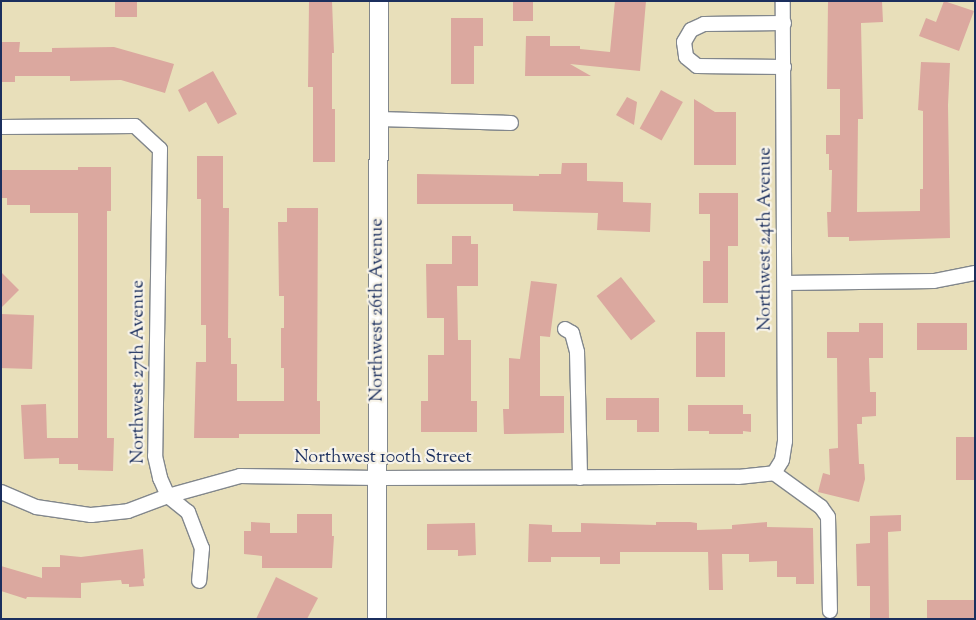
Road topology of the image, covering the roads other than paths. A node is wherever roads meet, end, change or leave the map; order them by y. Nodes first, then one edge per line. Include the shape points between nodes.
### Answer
1 (379, 1) edge
2 (783, 1) edge
3 (784, 23) junction
4 (784, 67) junction
5 (379, 120) junction
6 (511, 123) dead end
7 (1, 127) edge
8 (975, 273) edge
9 (785, 283) junction
10 (565, 329) dead end
11 (774, 474) junction
12 (378, 478) junction
13 (580, 478) junction
14 (1, 492) edge
15 (168, 496) junction
16 (199, 581) dead end
17 (830, 610) dead end
18 (377, 619) edge

1 - 5 street, Northwest 26th Avenue
2 - 3 street, Northwest 24th Avenue
3 - 4 street, Northwest 24th Avenue
3 - 4 street via 704,24 691,30 684,42 686,56 697,66
4 - 9 street, Northwest 24th Avenue
5 - 6 street
5 - 12 street, Northwest 26th Avenue
7 - 15 street, Northwest 27th Avenue via 134,126 160,149 155,456
8 - 9 street via 934,281
9 - 11 street, Northwest 24th Avenue via 785,441 782,460
10 - 13 street via 572,333 577,352
11 - 13 street, Northwest 100th Street
11 - 17 street via 821,508 828,517
12 - 13 street, Northwest 100th Street
12 - 15 street, Northwest 100th Street via 240,476
12 - 18 street, Northwest 26th Avenue
14 - 15 street, Northwest 100th Street via 36,507 91,515 128,511
15 - 16 street, Northwest 27th Avenue via 188,512 202,548

